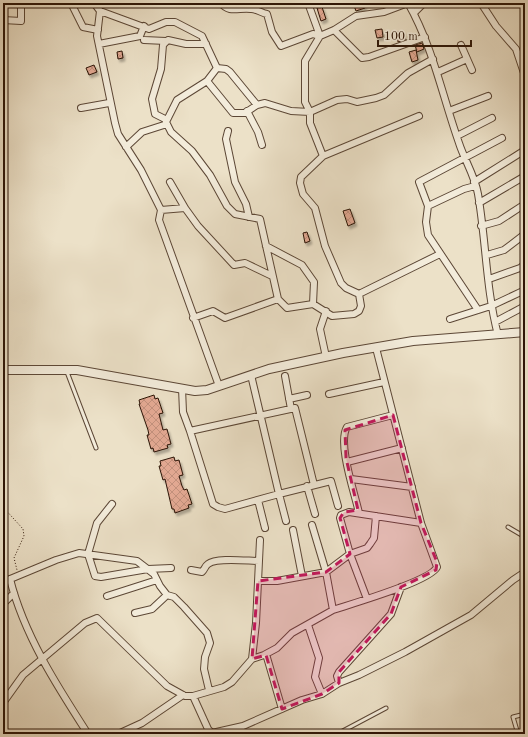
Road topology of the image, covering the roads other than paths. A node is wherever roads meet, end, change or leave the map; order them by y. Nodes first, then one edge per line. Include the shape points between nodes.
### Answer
1 (21, 3) edge
2 (71, 3) edge
3 (95, 3) edge
4 (221, 3) edge
5 (308, 3) edge
6 (408, 3) edge
7 (424, 3) edge
8 (481, 3) edge
9 (100, 12) junction
10 (414, 13) junction
11 (3, 20) edge
12 (144, 26) junction
13 (98, 30) junction
14 (334, 30) junction
15 (320, 36) junction
16 (425, 37) junction
17 (144, 40) dead end
18 (166, 41) junction
19 (99, 44) junction
20 (206, 44) junction
21 (461, 45) dead end
22 (467, 59) junction
23 (434, 60) junction
24 (217, 68) junction
25 (472, 70) dead end
26 (438, 72) junction
27 (525, 76) edge
28 (207, 81) junction
29 (488, 96) dead end
30 (110, 103) junction
31 (257, 105) junction
32 (80, 108) dead end
33 (247, 111) junction
34 (449, 111) junction
35 (310, 112) junction
36 (419, 116) dead end
37 (492, 118) dead end
38 (167, 122) junction
39 (228, 131) dead end
40 (457, 136) junction
41 (502, 138) dead end
42 (262, 145) dead end
43 (126, 147) junction
44 (525, 151) edge
45 (323, 156) junction
46 (465, 158) junction
47 (525, 176) edge
48 (170, 182) dead end
49 (475, 184) junction
50 (479, 203) junction
51 (525, 204) edge
52 (428, 206) junction
53 (185, 208) junction
54 (161, 210) junction
55 (249, 217) junction
56 (481, 226) junction
57 (525, 234) edge
58 (266, 246) junction
59 (440, 254) junction
60 (487, 255) junction
61 (525, 264) edge
62 (272, 276) junction
63 (489, 279) junction
64 (525, 290) edge
65 (359, 294) junction
66 (278, 299) junction
67 (313, 304) junction
68 (491, 306) junction
69 (525, 306) edge
70 (478, 310) junction
71 (326, 311) junction
72 (193, 318) junction
73 (450, 319) dead end
74 (495, 322) junction
75 (525, 332) edge
76 (498, 335) junction
77 (376, 348) junction
78 (326, 357) junction
79 (3, 370) edge
80 (66, 370) junction
81 (251, 375) junction
82 (284, 376) dead end
83 (384, 382) junction
84 (219, 386) junction
85 (182, 388) junction
86 (329, 394) dead end
87 (307, 395) dead end
88 (289, 399) junction
89 (291, 409) junction
90 (261, 415) junction
91 (393, 415) junction
92 (190, 431) junction
93 (96, 448) dead end
94 (402, 448) junction
95 (347, 462) junction
96 (351, 479) junction
97 (310, 486) junction
98 (412, 487) junction
99 (279, 494) junction
100 (258, 500) junction
101 (112, 504) dead end
102 (338, 506) dead end
103 (359, 513) junction
104 (314, 514) dead end
105 (376, 516) junction
106 (286, 521) dead end
107 (421, 523) junction
108 (312, 525) dead end
109 (508, 527) dead end
110 (265, 528) dead end
111 (294, 530) dead end
112 (525, 537) edge
113 (260, 540) dead end
114 (88, 554) junction
115 (350, 554) junction
116 (259, 561) junction
117 (171, 568) dead end
118 (148, 569) junction
119 (191, 570) dead end
120 (326, 572) junction
121 (525, 572) edge
122 (302, 576) junction
123 (10, 579) junction
124 (157, 580) junction
125 (258, 581) junction
126 (3, 582) edge
127 (401, 587) junction
128 (167, 595) junction
129 (107, 596) dead end
130 (15, 598) junction
131 (368, 599) junction
132 (3, 604) edge
133 (333, 610) junction
134 (135, 613) dead end
135 (308, 625) junction
136 (266, 654) junction
137 (43, 658) junction
138 (252, 659) junction
139 (339, 683) junction
140 (209, 690) junction
141 (322, 694) junction
142 (183, 695) junction
143 (193, 696) junction
144 (3, 702) edge
145 (386, 708) dead end
146 (282, 709) junction
147 (525, 714) edge
148 (88, 734) edge
149 (118, 734) edge
150 (336, 734) edge
151 (518, 734) edge

1 - 11 street via 21,20
2 - 13 street via 83,27
3 - 9 street
4 - 15 street via 228,9 251,8 267,14 272,32 281,46 313,34
5 - 15 street
6 - 10 street
6 - 14 street via 384,12 356,16
7 - 10 street
8 - 27 street via 516,49
9 - 12 street
9 - 13 street
10 - 16 street
12 - 19 street via 140,36
12 - 20 street via 149,29 166,22 175,22 202,36
13 - 19 street
14 - 15 street
14 - 16 street via 362,58
15 - 35 street via 305,61 305,102
16 - 23 street
17 - 18 street
18 - 20 street
18 - 38 street via 163,45 161,69 152,102 155,114
19 - 30 street
20 - 24 street
21 - 22 street
22 - 25 street
22 - 26 street
23 - 26 street
23 - 35 street via 408,73 376,98 357,102 337,100
24 - 28 street
24 - 31 street via 230,72
26 - 34 street
28 - 33 street via 233,113
28 - 38 street via 177,100
29 - 34 street
30 - 32 street
30 - 43 street via 118,134
31 - 33 street
31 - 35 street via 265,103 291,111
33 - 42 street
34 - 40 street
35 - 45 street via 310,123
36 - 45 street
37 - 40 street
38 - 43 street via 142,132
38 - 55 street via 171,132 192,151 210,175 227,206 235,214
39 - 55 street via 226,139 235,182 246,204
40 - 46 street
41 - 46 street
43 - 54 street
44 - 49 street
45 - 65 street via 301,177 300,183 303,194 315,208 325,246 341,283
46 - 49 street
46 - 52 street via 418,182
47 - 50 street
48 - 53 street
49 - 50 street
49 - 52 street
50 - 56 street
51 - 56 street via 499,221
52 - 59 street via 428,235
53 - 54 street
53 - 62 street via 198,226 234,264 245,263
54 - 72 street via 159,220
55 - 58 street via 260,219
56 - 60 street
57 - 60 street via 504,250
58 - 62 street
58 - 67 street via 302,265 314,282
59 - 65 street
59 - 70 street
60 - 63 street
61 - 63 street
62 - 66 street
63 - 68 street
64 - 68 street
65 - 71 street via 361,306 354,314 332,316
66 - 67 street via 287,308
66 - 72 street via 225,318 213,311
67 - 71 street
68 - 70 street
68 - 74 street
69 - 74 street
70 - 73 street
71 - 78 street via 320,329
72 - 84 street
74 - 76 street
75 - 76 street
76 - 77 street via 413,341
77 - 78 street
77 - 83 street
78 - 81 street
79 - 80 street
80 - 85 street
80 - 93 lane
81 - 84 street
81 - 90 street
82 - 88 street
83 - 86 street
83 - 91 street
84 - 85 street via 201,390
85 - 92 street via 183,412
87 - 88 street
88 - 89 street
89 - 90 street
89 - 97 street via 295,408 297,411
90 - 92 street
90 - 99 street
91 - 94 street
91 - 95 street via 347,427 344,439
92 - 100 street via 213,504 225,509
94 - 95 street
94 - 98 street
95 - 96 street
96 - 98 street
96 - 103 street
97 - 99 street
97 - 102 street via 331,481
97 - 104 street
98 - 107 street
99 - 100 street
99 - 106 street
100 - 110 street
101 - 114 street via 97,523
103 - 105 street
103 - 115 street via 344,512 340,518
105 - 107 street
105 - 115 street via 374,538 370,544
107 - 127 street via 437,567 433,572
108 - 120 street
109 - 112 lane
111 - 122 street
113 - 116 street
114 - 118 street via 137,561
114 - 118 street via 97,577
114 - 123 street via 79,553 56,560
115 - 120 street
115 - 131 street
116 - 119 street via 227,560 210,563 202,572
116 - 125 street
117 - 118 street
118 - 124 street
120 - 122 street
120 - 133 street
121 - 139 street via 458,624
122 - 125 street via 277,581
123 - 126 street
123 - 130 street
124 - 128 street
124 - 129 street
125 - 138 street
127 - 131 street
127 - 139 street via 391,614 339,672
128 - 134 street via 152,609
128 - 140 street via 174,597 207,633 210,643 204,669
130 - 132 street
130 - 137 street
131 - 133 street
133 - 135 street
135 - 136 street via 292,633 277,648
135 - 141 street via 319,658 315,677
136 - 138 street
136 - 146 street
137 - 142 street via 85,623 96,618 167,686
137 - 144 street via 23,675
137 - 148 street
138 - 140 street via 224,688
139 - 141 street
140 - 143 street
141 - 146 street
142 - 143 street
142 - 149 street via 142,723
143 - 146 street via 212,733 243,726
145 - 150 lane
147 - 151 lane via 513,717

